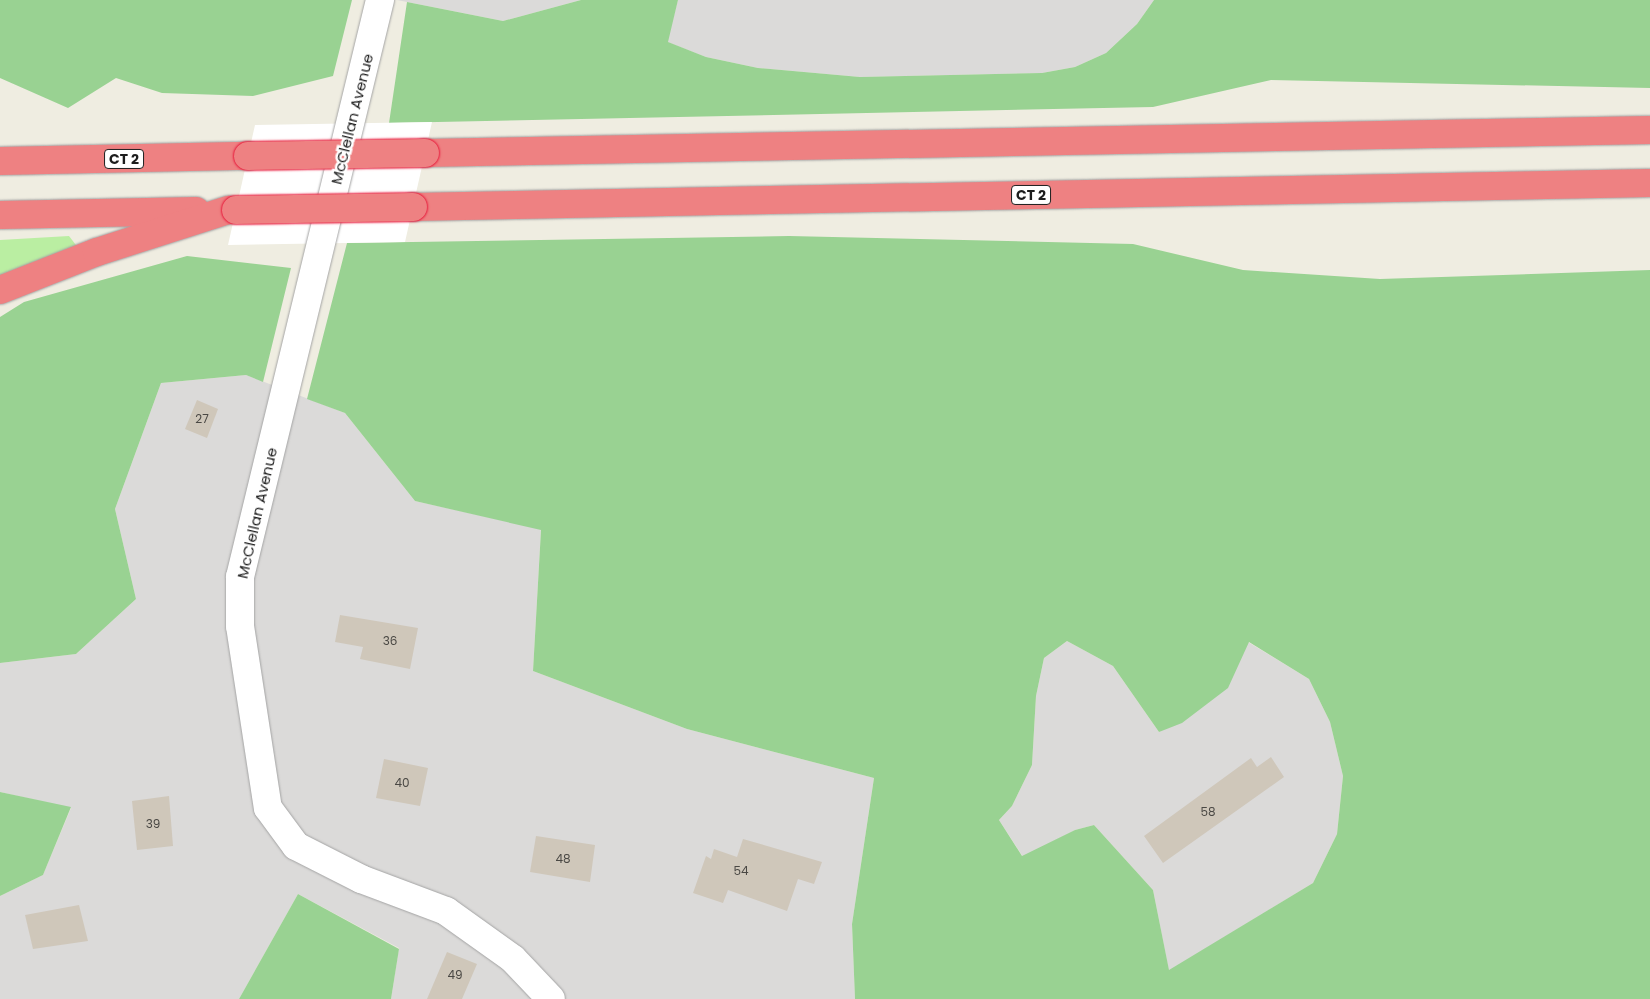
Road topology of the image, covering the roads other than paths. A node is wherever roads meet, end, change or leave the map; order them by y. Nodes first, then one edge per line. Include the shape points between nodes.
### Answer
1 (380, 0) edge
2 (1650, 130) edge
3 (0, 161) edge
4 (1650, 184) edge
5 (232, 210) junction
6 (0, 215) edge
7 (0, 290) edge
8 (551, 999) edge

1 - 8 street, McClellan Avenue via 240,577 240,626 268,808 296,846 361,879 446,911 513,959
2 - 3 highway, CT 2, bridge
4 - 5 highway, CT 2, bridge
5 - 6 highway, CT 2
5 - 7 highway via 97,252

